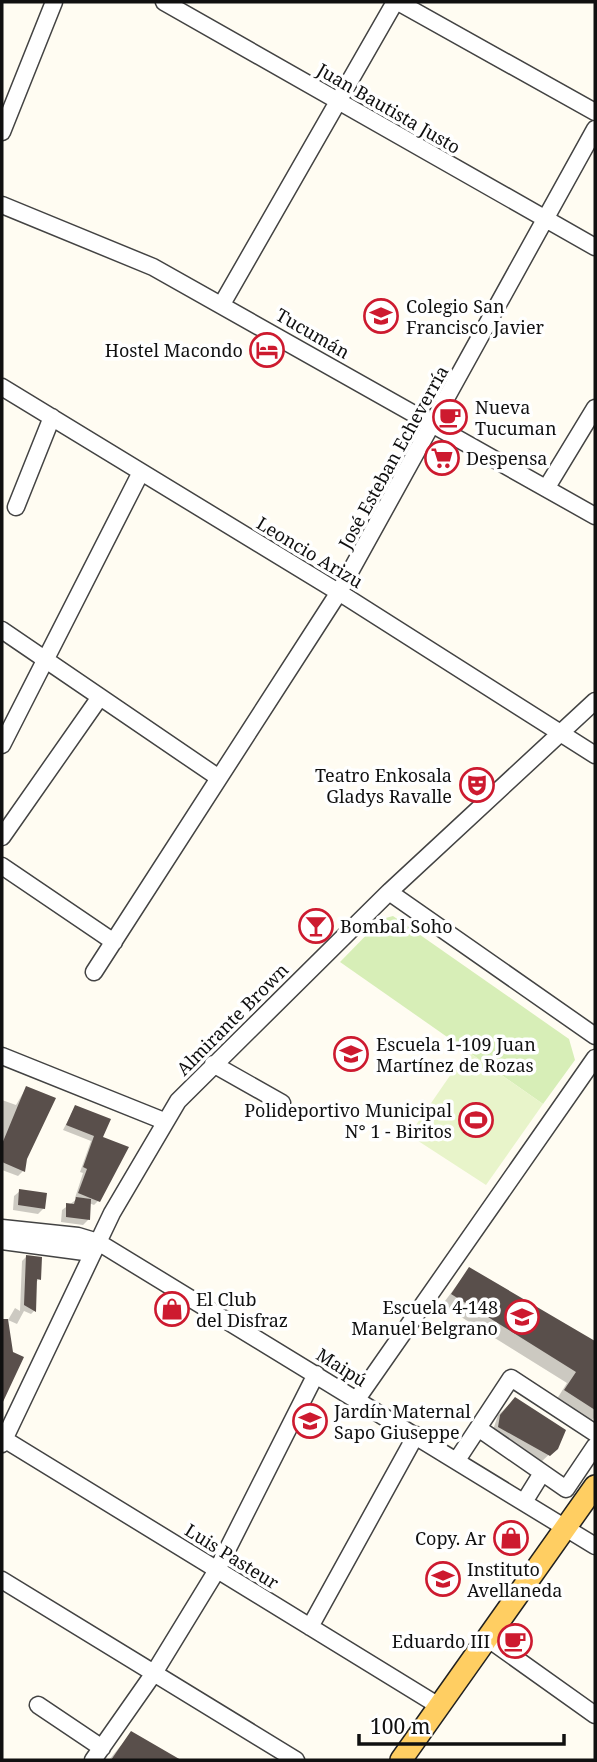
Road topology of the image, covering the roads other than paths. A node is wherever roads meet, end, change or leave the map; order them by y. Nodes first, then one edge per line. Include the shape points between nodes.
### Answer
1 (54, 2) edge
2 (164, 2) edge
3 (396, 2) edge
4 (338, 101) junction
5 (595, 112) edge
6 (595, 129) edge
7 (2, 132) edge
8 (2, 205) edge
9 (547, 219) junction
10 (595, 247) edge
11 (222, 304) junction
12 (2, 387) edge
13 (595, 408) edge
14 (52, 417) junction
15 (434, 424) junction
16 (141, 472) junction
17 (547, 487) junction
18 (16, 507) dead end
19 (595, 516) edge
20 (339, 592) junction
21 (2, 630) edge
22 (46, 660) junction
23 (100, 697) junction
24 (595, 701) edge
25 (561, 732) junction
26 (2, 745) edge
27 (595, 755) edge
28 (219, 778) junction
29 (2, 837) edge
30 (2, 866) edge
31 (389, 892) junction
32 (114, 942) junction
33 (94, 972) dead end
34 (595, 1036) edge
35 (2, 1056) edge
36 (595, 1058) edge
37 (213, 1064) junction
38 (282, 1103) dead end
39 (164, 1121) junction
40 (2, 1228) edge
41 (2, 1241) edge
42 (95, 1247) junction
43 (316, 1374) junction
44 (357, 1399) junction
45 (478, 1428) junction
46 (595, 1433) edge
47 (416, 1435) junction
48 (3, 1442) edge
49 (595, 1446) edge
50 (457, 1460) junction
51 (542, 1473) junction
52 (595, 1486) edge
53 (524, 1502) junction
54 (565, 1528) junction
55 (595, 1546) edge
56 (217, 1570) junction
57 (2, 1580) edge
58 (310, 1627) junction
59 (487, 1639) junction
60 (154, 1673) junction
61 (38, 1705) dead end
62 (439, 1706) junction
63 (595, 1716) edge
64 (97, 1754) edge
65 (407, 1758) edge
66 (296, 1760) edge

1 - 7 street
2 - 4 street, Juan Bautista Justo
3 - 4 street
3 - 5 street
4 - 9 street, Juan Bautista Justo
4 - 11 street
6 - 9 street, José Esteban Echeverría
8 - 11 street, Tucumán via 108,246
9 - 10 street, Juan Bautista Justo
9 - 15 street, José Esteban Echeverría
11 - 15 street, Tucumán
12 - 14 street, Leoncio Arizu
13 - 17 street
14 - 16 street, Leoncio Arizu
14 - 18 street
15 - 17 street, Tucumán
15 - 20 street, José Esteban Echeverría
16 - 20 street, Leoncio Arizu
16 - 22 street
17 - 19 street, Tucumán
20 - 25 street, Leoncio Arizu
20 - 28 street, José Esteban Echeverría
21 - 22 street
22 - 23 street
22 - 26 street
23 - 28 street
23 - 29 street
24 - 25 street, Almirante Brown
25 - 27 street, Leoncio Arizu
25 - 31 street, Almirante Brown
28 - 32 street, José Esteban Echeverría
30 - 32 street
31 - 34 street
31 - 37 street, Almirante Brown
32 - 33 street, José Esteban Echeverría
35 - 39 street
36 - 44 street
37 - 38 street
37 - 39 street, Almirante Brown
39 - 42 street, Almirante Brown
40 - 42 street via 78,1236
41 - 42 street
42 - 43 street, Maipú
42 - 48 street, Almirante Brown
43 - 44 street, Maipú
43 - 56 street
44 - 47 street, Maipú
45 - 46 street via 511,1378
45 - 50 street
45 - 51 street
47 - 50 street, Maipú
47 - 58 street
48 - 56 street, Luis Pasteur
49 - 51 street via 566,1489
50 - 53 street, Maipú
51 - 53 street
52 - 54 main road
53 - 54 street, Maipú
54 - 55 street, Maipú
54 - 59 main road
56 - 58 street, Luis Pasteur
56 - 60 street
57 - 60 street
58 - 62 street, Luis Pasteur
59 - 62 main road
59 - 63 street
60 - 64 street
60 - 66 street
61 - 64 street
62 - 65 main road

